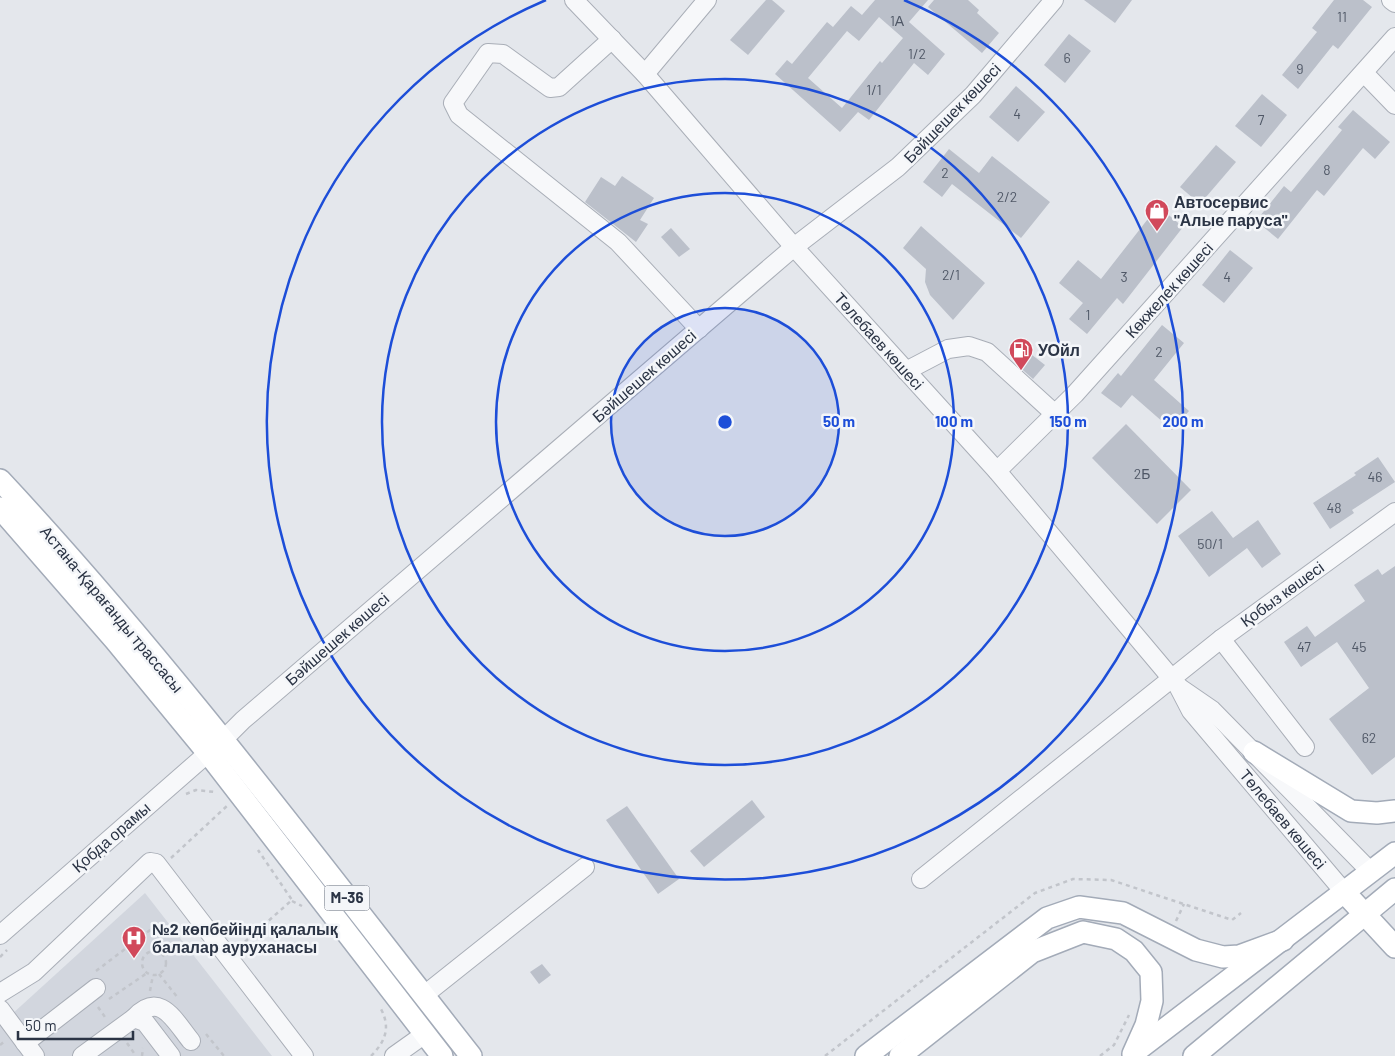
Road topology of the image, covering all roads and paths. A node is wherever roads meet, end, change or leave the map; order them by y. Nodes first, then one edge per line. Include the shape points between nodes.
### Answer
1 (574, 0) edge
2 (707, 0) edge
3 (1054, 0) edge
4 (1392, 0) edge
5 (1395, 3) edge
6 (1395, 37) edge
7 (612, 39) junction
8 (1364, 73) junction
9 (645, 74) junction
10 (1395, 105) edge
11 (794, 247) junction
12 (699, 328) junction
13 (906, 371) junction
14 (1055, 414) junction
15 (996, 471) junction
16 (0, 480) edge
17 (0, 508) edge
18 (1395, 512) edge
19 (1221, 639) junction
20 (1175, 682) junction
21 (215, 746) junction
22 (1305, 747) dead end
23 (1254, 752) junction
24 (234, 810) dead end
25 (1395, 811) edge
26 (258, 848) dead end
27 (1395, 853) edge
28 (161, 867) junction
29 (585, 868) dead end
30 (1371, 872) junction
31 (921, 879) dead end
32 (1345, 892) junction
33 (1393, 895) edge
34 (292, 900) junction
35 (1184, 904) dead end
36 (308, 911) dead end
37 (1365, 915) junction
38 (1175, 922) dead end
39 (158, 924) dead end
40 (0, 935) edge
41 (1282, 940) junction
42 (1395, 948) edge
43 (228, 956) junction
44 (147, 973) joint
45 (96, 988) joint
46 (0, 993) edge
47 (423, 996) junction
48 (377, 1002) dead end
49 (0, 1009) edge
50 (1130, 1011) dead end
51 (134, 1018) junction
52 (425, 1034) junction
53 (191, 1041) dead end
54 (126, 1042) dead end
55 (30, 1049) edge
56 (1131, 1055) edge
57 (82, 1056) edge
58 (136, 1056) edge
59 (171, 1056) edge
60 (304, 1056) edge
61 (371, 1056) edge
62 (394, 1056) edge
63 (442, 1056) edge
64 (470, 1056) edge
65 (866, 1056) edge
66 (900, 1056) edge
67 (1100, 1056) edge
68 (1194, 1056) edge

1 - 7 street, Төлебаев көшесі
2 - 9 street
3 - 11 street, Бәйшешек көшесі via 973,95 898,167
4 - 5 street
6 - 8 street, Көкжелек көшесі
7 - 9 street, Төлебаев көшесі
7 - 12 street via 559,87 550,88 503,54 488,53 453,103 459,116 618,242
8 - 10 street
8 - 14 street, Көкжелек көшесі
9 - 11 street, Төлебаев көшесі
11 - 12 street, Бәйшешек көшесі
11 - 13 street, Төлебаев көшесі
12 - 21 street, Бәйшешек көшесі
13 - 14 street via 948,349 968,346 987,352
13 - 15 street, Төлебаев көшесі
14 - 15 street, Көкжелек көшесі
15 - 20 street, Төлебаев көшесі
16 - 21 main road, Астана-Қарағанды трассасы / M-36 via 115,612
17 - 21 main road, Астана-Қарағанды трассасы / M-36 via 115,640
18 - 19 street, Қобыз көшесі
19 - 20 street, Қобыз көшесі
19 - 22 street
20 - 23 street, Төлебаев көшесі via 1212,710
20 - 31 street, Қобыз көшесі
20 - 32 street, Төлебаев көшесі via 1191,711
21 - 40 street, Қобда орамы
21 - 47 main road, M-36
21 - 52 main road, M-36
23 - 25 main road via 1351,811
23 - 30 street, Төлебаев көшесі
24 - 28 path via 229,804
26 - 34 path
27 - 30 main road
28 - 43 street
28 - 46 street via 150,862 34,972
29 - 47 street
30 - 32 main road
30 - 33 main road, Төлебаев көшесі
32 - 37 main road, Төлебаев көшесі
32 - 41 main road
33 - 37 main road
34 - 36 path
34 - 43 path
35 - 38 path
37 - 42 main road, Төлебаев көшесі
37 - 68 main road
39 - 45 path via 88,977
41 - 56 main road
41 - 65 main road via 1239,956 1222,958 1196,950 1123,913 1079,907 1047,918
43 - 60 street
44 - 44 path via 156,976 163,972 166,964 164,955 151,951 143,956 142,966
45 - 55 street
47 - 64 main road, M-36
48 - 61 path via 386,1018 385,1038
49 - 55 street
50 - 67 path via 1114,1045
51 - 53 street via 151,1005 159,1006 167,1011
51 - 57 street
51 - 59 street via 145,1022
52 - 62 street
52 - 63 main road, M-36
54 - 58 path
56 - 66 main road via 1146,1025 1152,1001 1151,972 1134,951 1116,938 1083,932 1032,952

